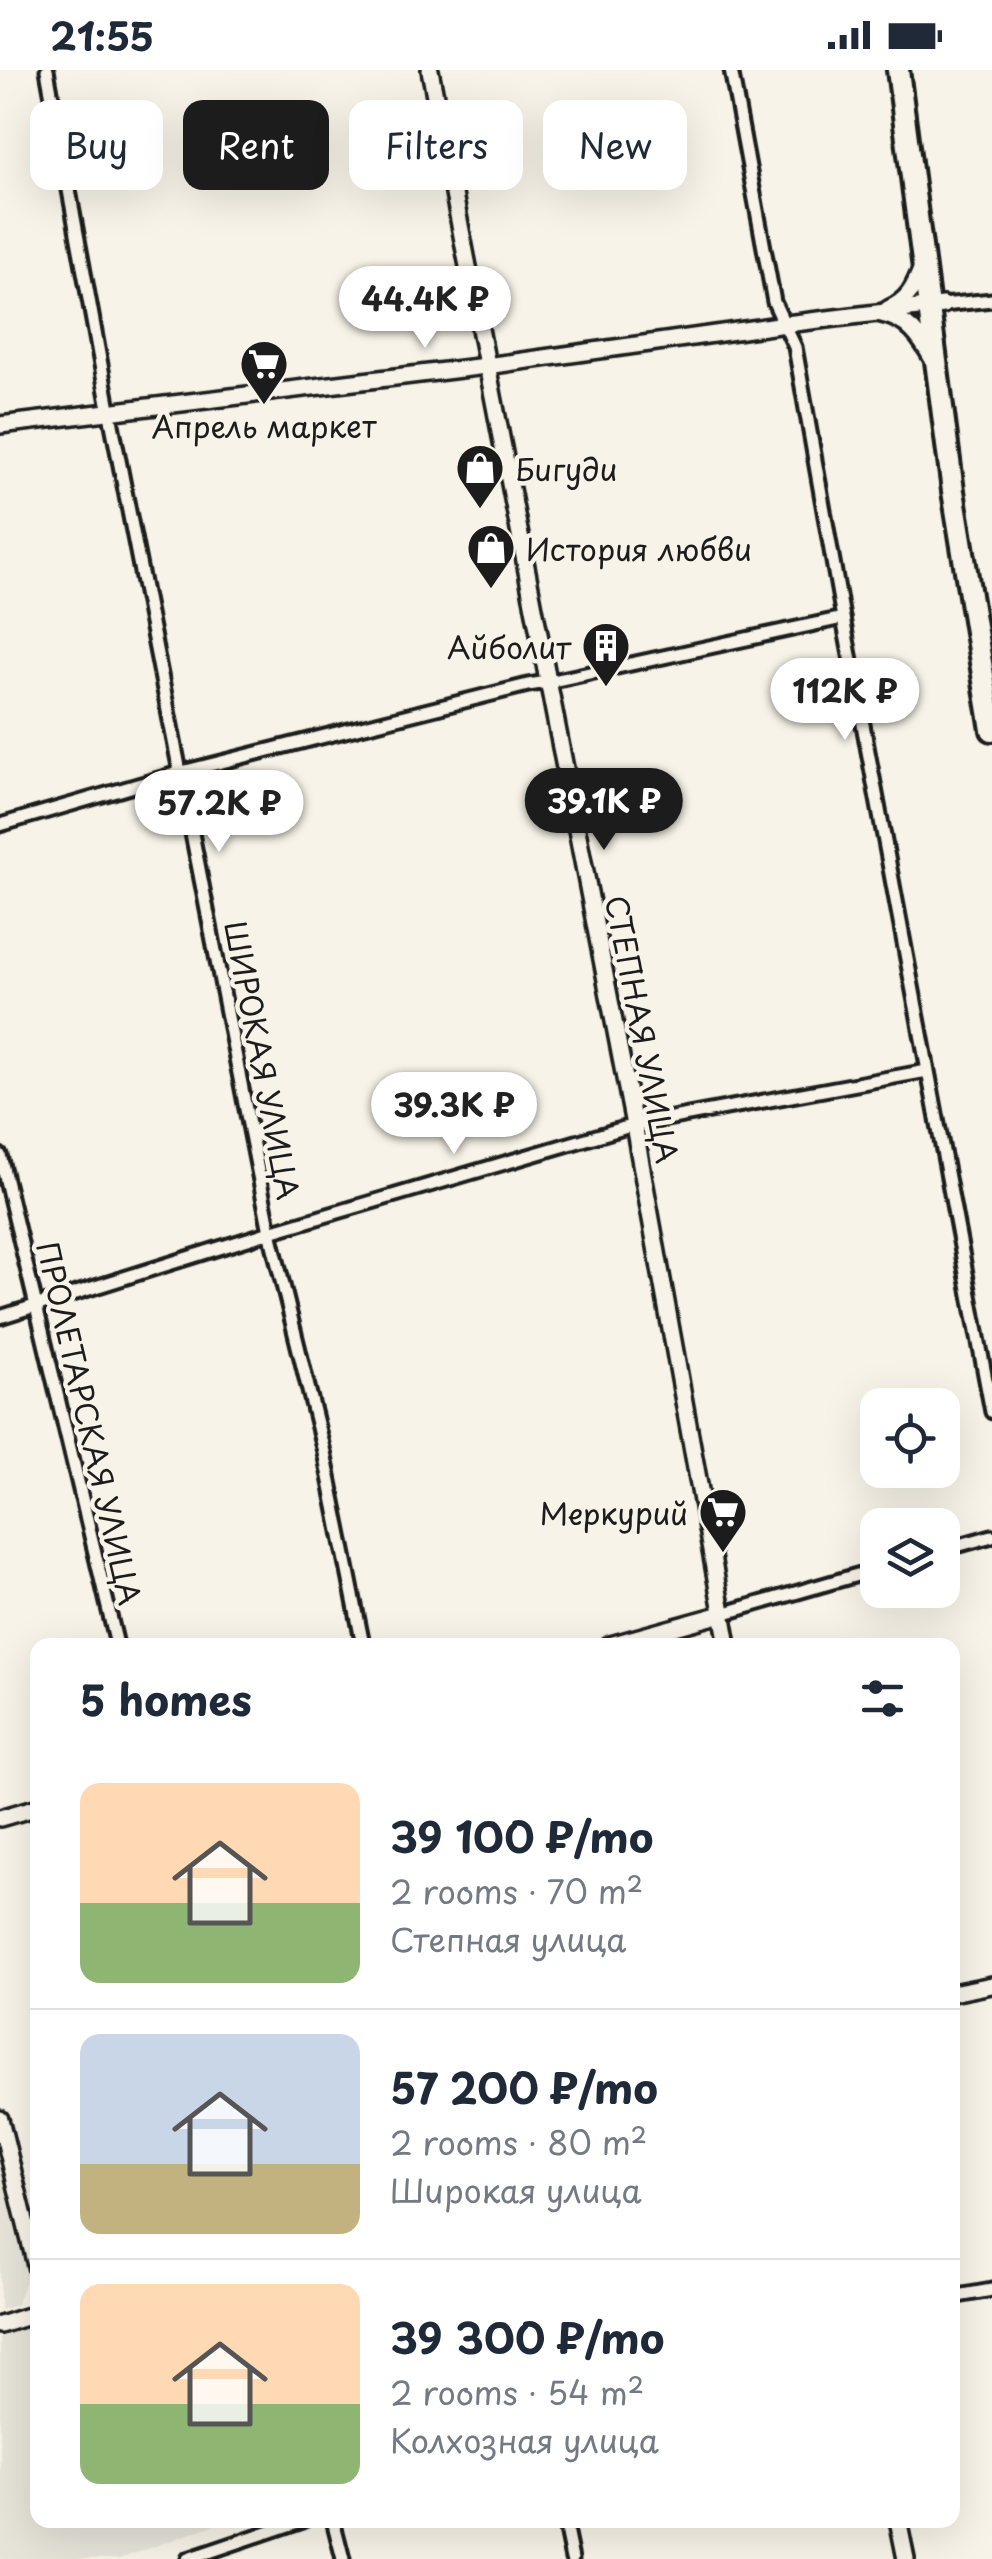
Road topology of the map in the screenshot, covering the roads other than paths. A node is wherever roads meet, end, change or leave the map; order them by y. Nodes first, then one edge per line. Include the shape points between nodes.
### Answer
1 (47, 70) edge
2 (430, 70) edge
3 (732, 70) edge
4 (898, 70) edge
5 (912, 70) edge
6 (924, 263) junction
7 (992, 300) edge
8 (936, 306) junction
9 (878, 314) junction
10 (786, 324) junction
11 (486, 366) junction
12 (938, 370) junction
13 (110, 414) junction
14 (0, 425) edge
15 (843, 618) junction
16 (992, 658) edge
17 (548, 682) junction
18 (992, 730) edge
19 (182, 772) junction
20 (0, 825) edge
21 (927, 1071) junction
22 (634, 1126) junction
23 (0, 1155) edge
24 (270, 1232) junction
25 (37, 1305) junction
26 (0, 1317) edge
27 (992, 1412) edge
28 (992, 1536) edge
29 (960, 1545) edge
30 (860, 1574) edge
31 (722, 1614) junction
32 (115, 1638) edge
33 (363, 1638) edge
34 (635, 1638) edge
35 (727, 1638) edge
36 (30, 1809) edge
37 (0, 1818) edge
38 (992, 1985) edge
39 (960, 1991) edge
40 (0, 2119) edge
41 (30, 2241) edge
42 (992, 2290) edge
43 (960, 2296) edge
44 (30, 2316) edge
45 (0, 2325) edge
46 (279, 2528) edge
47 (334, 2528) edge
48 (566, 2528) edge
49 (900, 2528) edge
50 (188, 2559) edge
51 (342, 2559) edge
52 (572, 2559) edge
53 (906, 2559) edge

1 - 13 street, ШИРОКАЯ УЛИЦА
2 - 11 main road, СТЕПНАЯ УЛИЦА
3 - 10 street via 774,302
4 - 6 highway
5 - 8 highway
6 - 8 highway
6 - 9 main road via 913,292
7 - 8 street
8 - 9 main road
8 - 12 highway
8 - 16 highway
9 - 10 main road
9 - 12 main road via 915,332
10 - 11 main road
10 - 15 street via 796,347
11 - 13 main road
11 - 17 main road, СТЕПНАЯ УЛИЦА
12 - 18 highway
13 - 14 main road
13 - 19 street, ШИРОКАЯ УЛИЦА
15 - 17 street
15 - 21 street
17 - 19 street
17 - 22 main road, СТЕПНАЯ УЛИЦА
19 - 20 street
19 - 24 street, ШИРОКАЯ УЛИЦА
21 - 22 street
21 - 27 street
22 - 24 street
22 - 31 main road, СТЕПНАЯ УЛИЦА
23 - 25 street, ПРОЛЕТАРСКАЯ УЛИЦА
24 - 25 street
24 - 33 street, ШИРОКАЯ УЛИЦА
25 - 26 street
25 - 32 street, ПРОЛЕТАРСКАЯ УЛИЦА
28 - 29 street
30 - 31 street
31 - 34 main road
31 - 35 main road, СТЕПНАЯ УЛИЦА
36 - 37 main road
38 - 39 main road
40 - 41 main road
42 - 43 street
44 - 45 main road
46 - 50 street
47 - 51 street
48 - 52 street
49 - 53 main road

